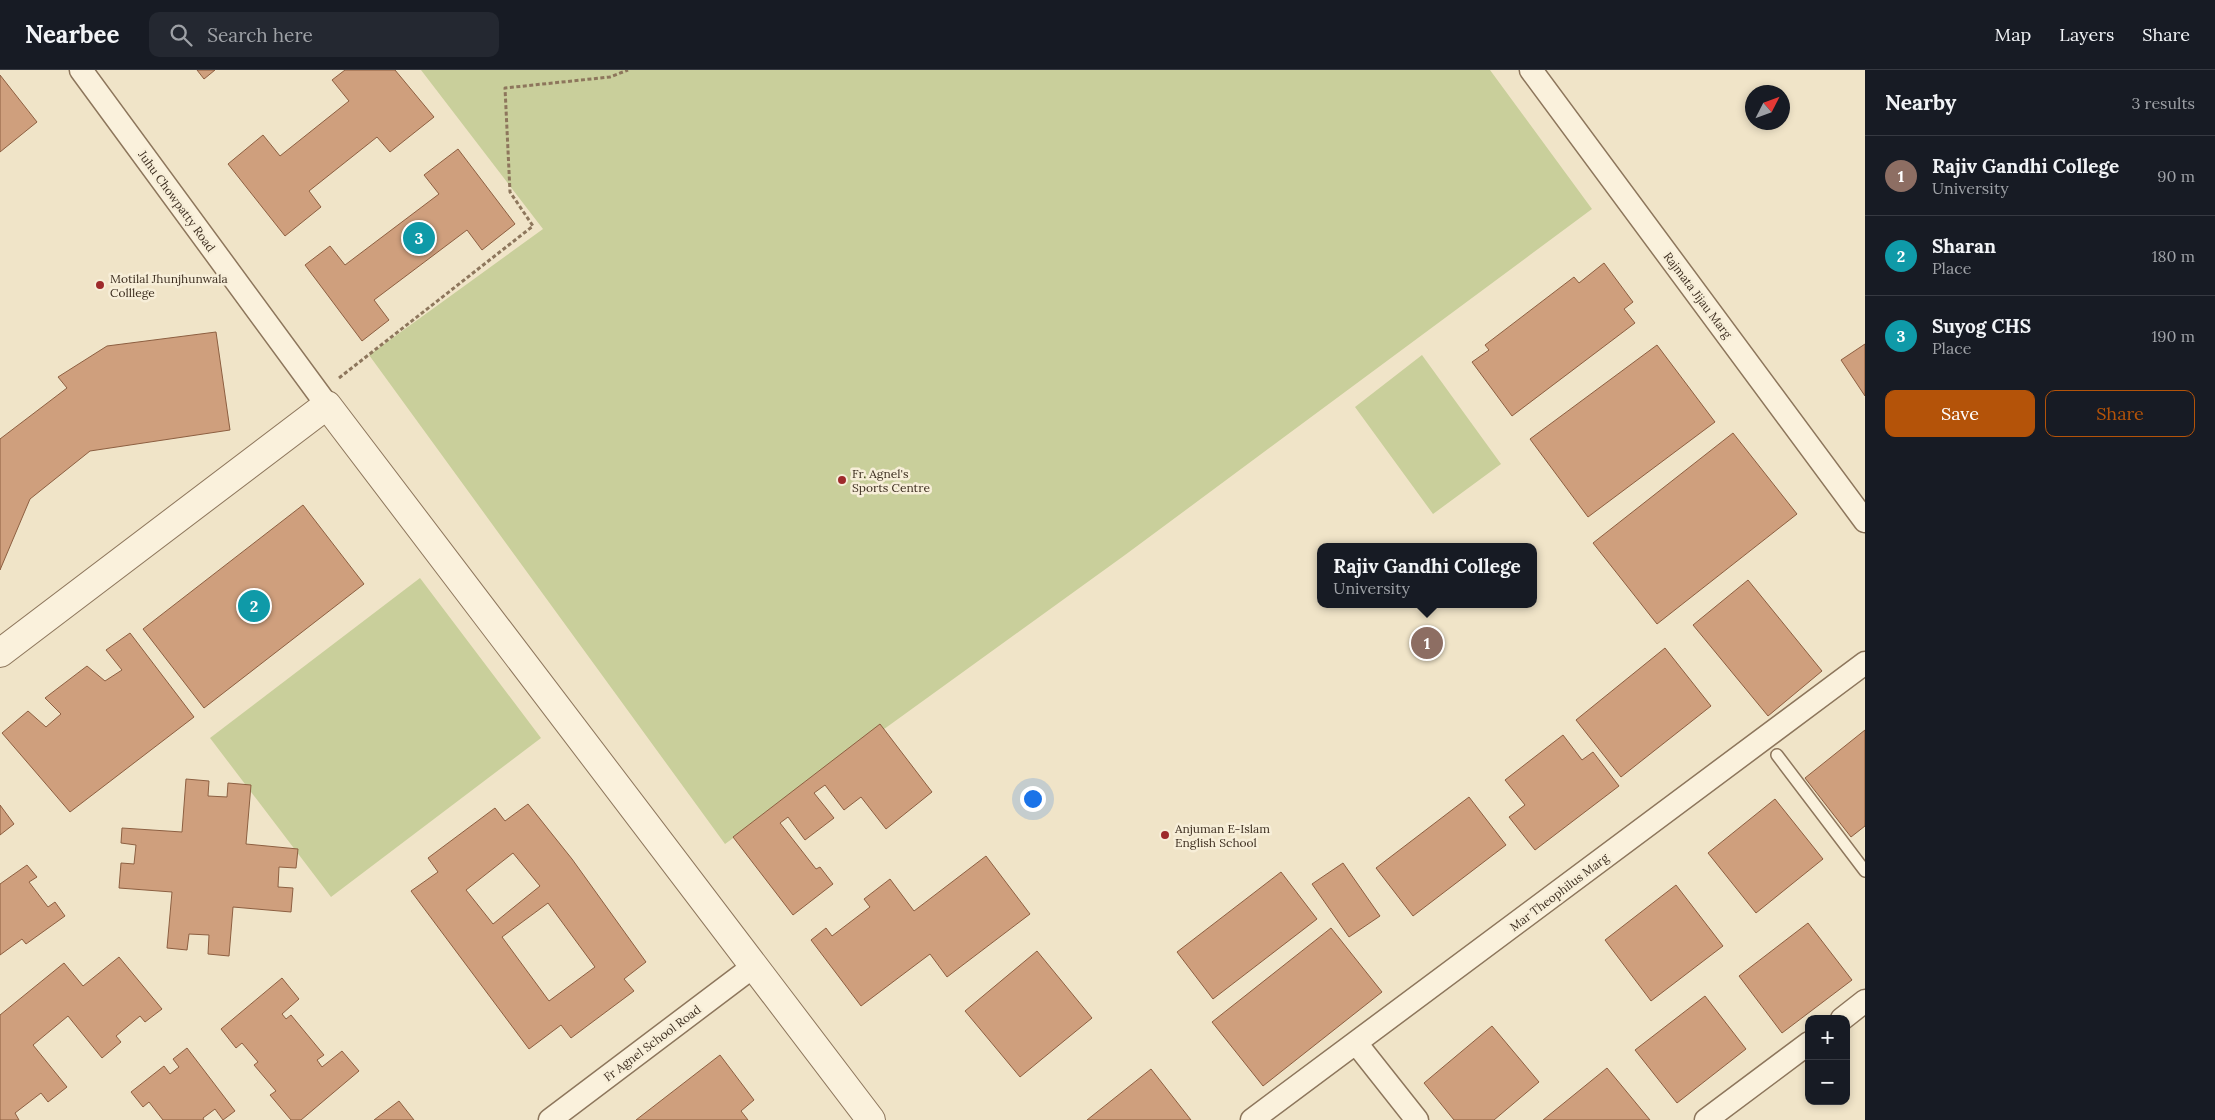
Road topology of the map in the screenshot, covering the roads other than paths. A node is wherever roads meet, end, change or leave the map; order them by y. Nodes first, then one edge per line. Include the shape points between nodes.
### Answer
1 (81, 70) edge
2 (1531, 70) edge
3 (323, 399) junction
4 (1865, 521) edge
5 (0, 653) edge
6 (1865, 663) edge
7 (1777, 755) dead end
8 (1865, 871) edge
9 (754, 966) junction
10 (1865, 1001) edge
11 (1847, 1015) edge
12 (1356, 1043) junction
13 (1805, 1046) edge
14 (554, 1119) edge
15 (870, 1120) edge
16 (1252, 1120) edge
17 (1417, 1120) edge
18 (1706, 1120) edge

1 - 3 street, Juhu Chowpatty Road
2 - 4 street, Rajmata Jijau Marg
3 - 5 street
3 - 9 street
6 - 12 street, Mar Theophilus Marg
7 - 8 lane
9 - 14 street, Fr Agnel School Road
9 - 15 street
10 - 11 street
12 - 16 street, Mar Theophilus Marg
12 - 17 street
13 - 18 street

